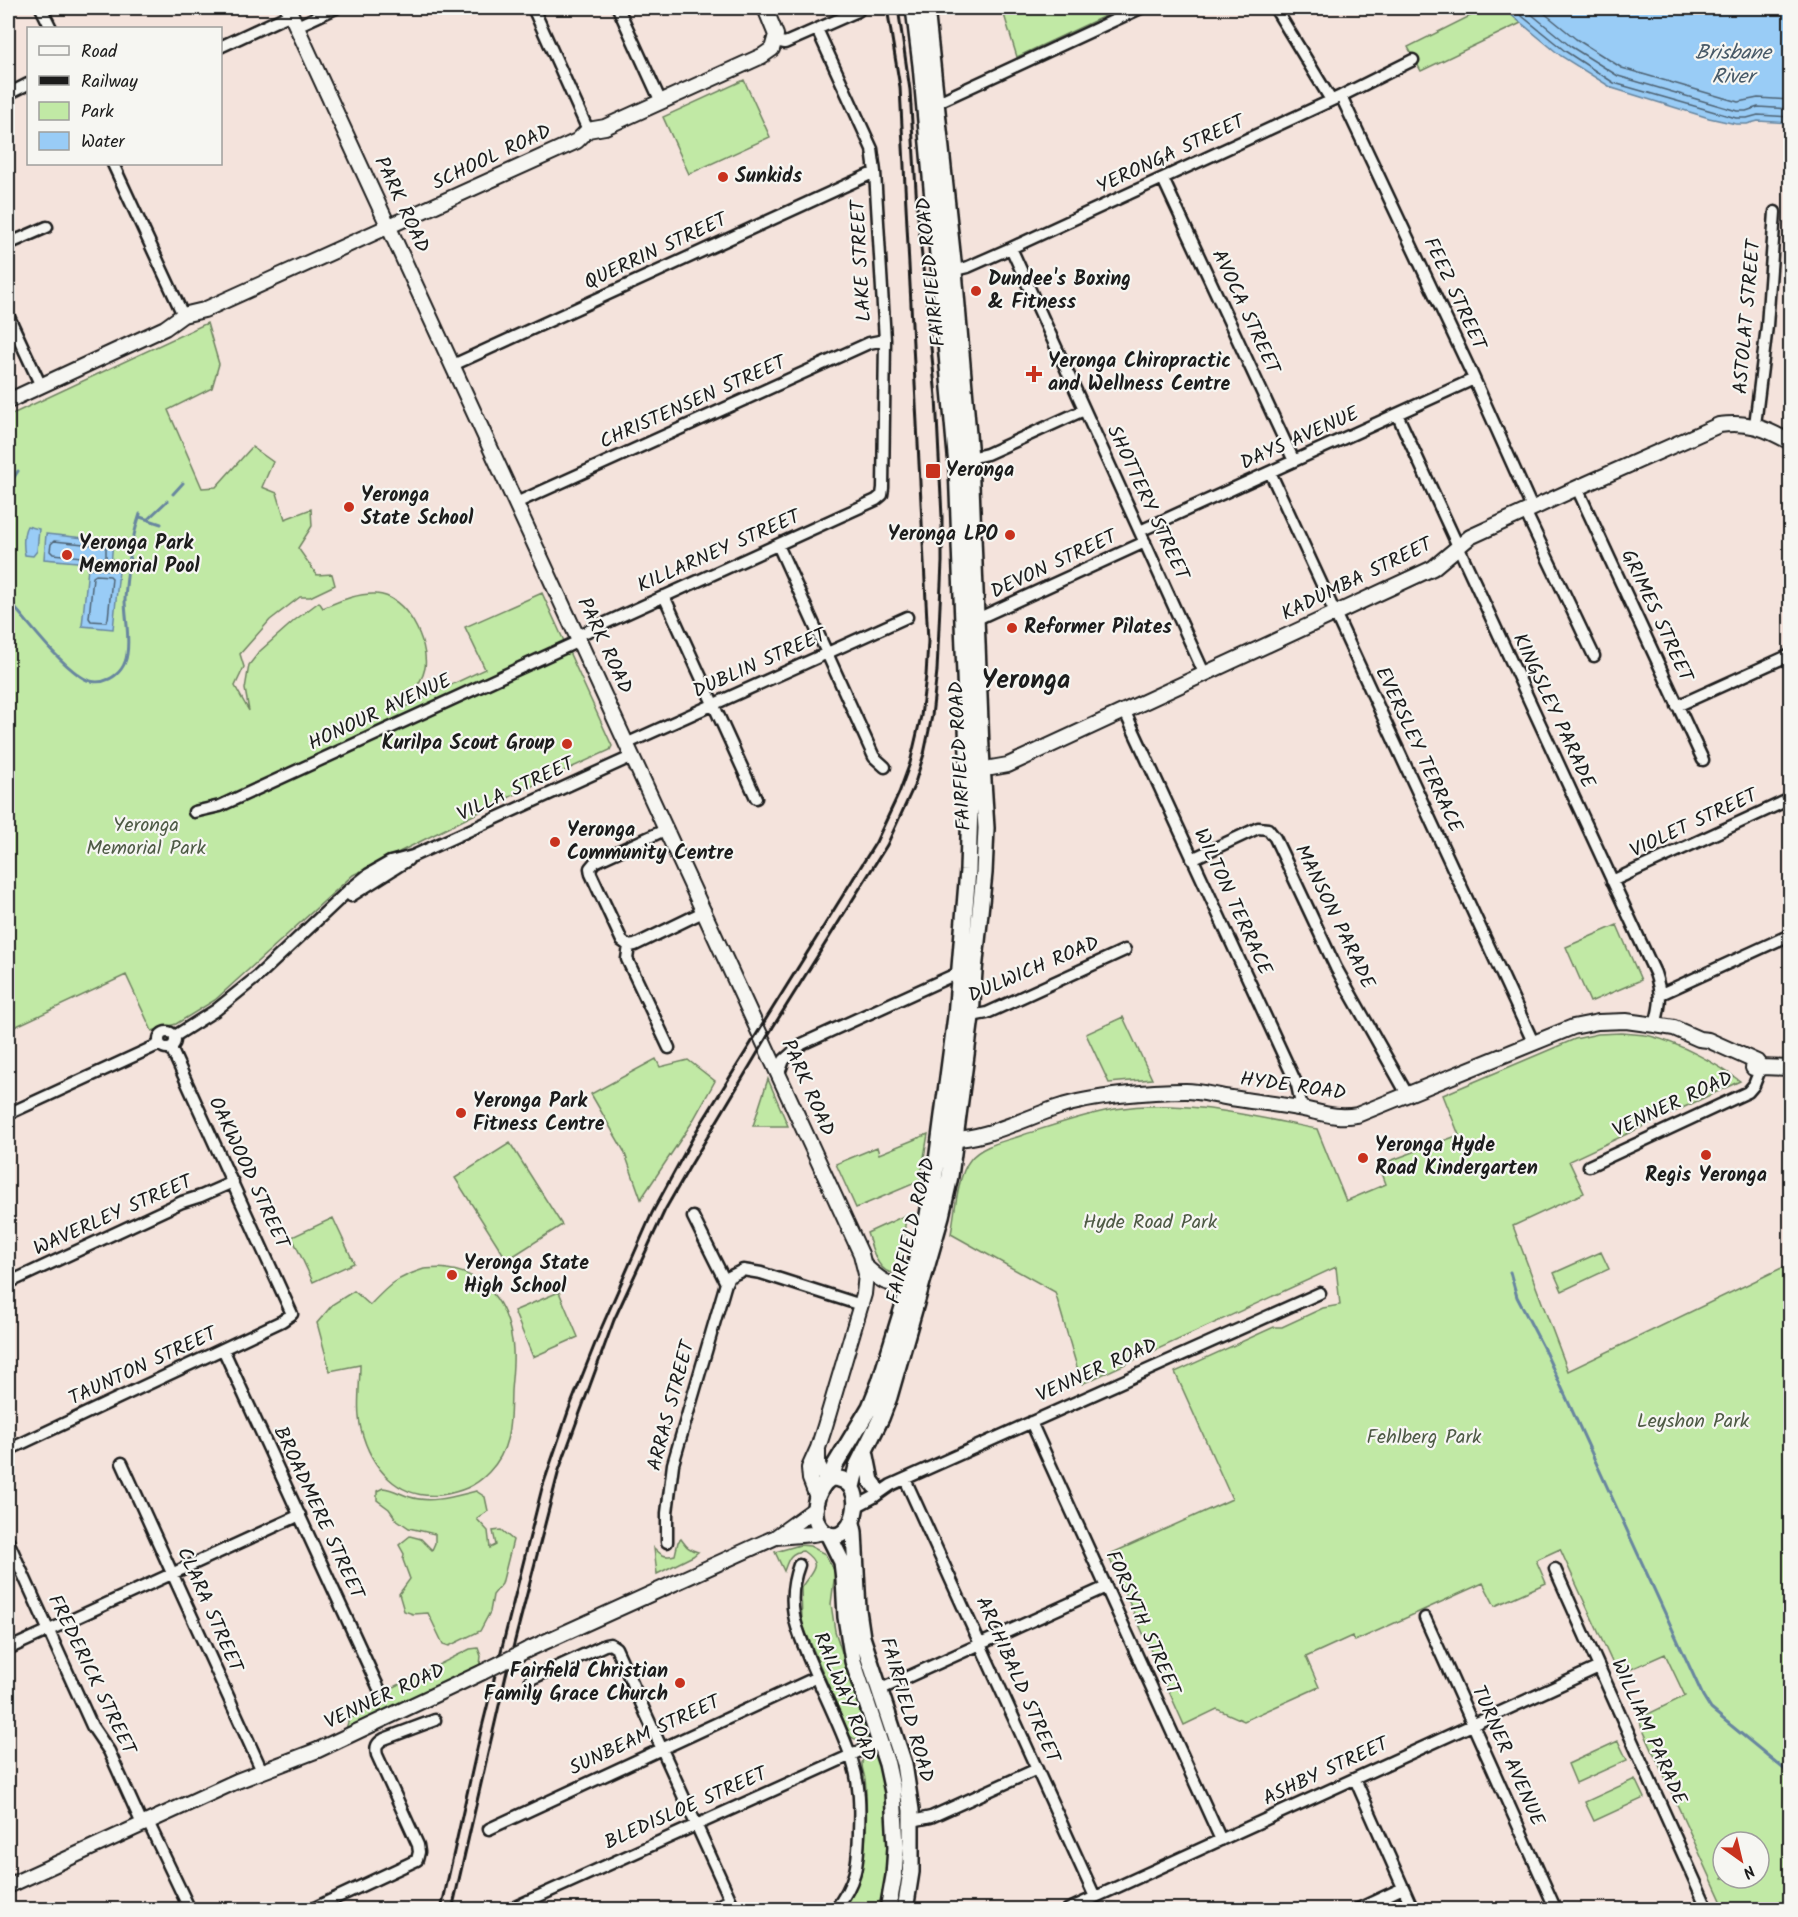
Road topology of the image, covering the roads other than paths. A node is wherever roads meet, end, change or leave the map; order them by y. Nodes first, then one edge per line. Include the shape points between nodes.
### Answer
1 (41, 8) edge
2 (336, 8) edge
3 (532, 8) edge
4 (618, 8) edge
5 (765, 8) edge
6 (914, 8) edge
7 (926, 8) edge
8 (1140, 8) edge
9 (1275, 8) edge
10 (858, 11) dead end
11 (292, 16) edge
12 (50, 27) edge
13 (817, 29) junction
14 (775, 41) junction
15 (222, 46) edge
16 (1413, 60) dead end
17 (27, 84) edge
18 (8, 94) edge
19 (1336, 98) junction
20 (661, 102) junction
21 (936, 103) junction
22 (588, 130) junction
23 (113, 165) edge
24 (875, 172) junction
25 (1162, 179) junction
26 (1775, 212) dead end
27 (47, 227) dead end
28 (389, 227) junction
29 (8, 244) edge
30 (1011, 248) junction
31 (947, 272) junction
32 (8, 315) edge
33 (183, 315) junction
34 (885, 340) junction
35 (453, 365) junction
36 (1474, 379) junction
37 (41, 387) junction
38 (8, 401) edge
39 (1084, 410) junction
40 (1397, 414) junction
41 (1755, 425) junction
42 (1791, 442) edge
43 (970, 458) junction
44 (1294, 461) junction
45 (1270, 472) junction
46 (1576, 488) junction
47 (876, 500) joint
48 (516, 503) junction
49 (1529, 510) junction
50 (1140, 531) junction
51 (1145, 542) junction
52 (778, 545) junction
53 (1457, 548) junction
54 (664, 596) junction
55 (1335, 613) junction
56 (906, 617) dead end
57 (977, 619) junction
58 (578, 639) junction
59 (826, 653) junction
60 (1791, 655) edge
61 (1594, 656) dead end
62 (1205, 675) junction
63 (713, 705) junction
64 (1677, 706) junction
65 (1125, 712) junction
66 (631, 750) junction
67 (1702, 760) dead end
68 (885, 767) dead end
69 (976, 769) junction
70 (756, 798) dead end
71 (1791, 799) edge
72 (194, 812) dead end
73 (667, 829) junction
74 (1192, 860) junction
75 (1612, 881) junction
76 (705, 911) junction
77 (1791, 934) edge
78 (629, 946) junction
79 (1125, 950) dead end
80 (966, 972) junction
81 (1661, 994) junction
82 (963, 1017) junction
83 (1655, 1025) junction
84 (175, 1036) junction
85 (1533, 1042) junction
86 (160, 1044) junction
87 (171, 1048) junction
88 (669, 1048) dead end
89 (1761, 1067) junction
90 (1790, 1068) edge
91 (779, 1073) junction
92 (1407, 1094) junction
93 (1302, 1109) junction
94 (8, 1114) edge
95 (947, 1139) junction
96 (1589, 1167) dead end
97 (233, 1182) junction
98 (693, 1217) dead end
99 (866, 1267) junction
100 (913, 1275) junction
101 (8, 1282) edge
102 (726, 1283) junction
103 (1320, 1293) dead end
104 (861, 1305) junction
105 (292, 1314) joint
106 (223, 1349) junction
107 (1031, 1422) junction
108 (818, 1448) junction
109 (8, 1450) edge
110 (864, 1451) junction
111 (123, 1463) dead end
112 (905, 1479) junction
113 (829, 1480) junction
114 (891, 1485) junction
115 (875, 1486) junction
116 (852, 1488) junction
117 (816, 1503) junction
118 (855, 1507) junction
119 (300, 1515) junction
120 (852, 1523) junction
121 (826, 1533) junction
122 (776, 1537) junction
123 (8, 1541) edge
124 (667, 1542) dead end
125 (798, 1565) dead end
126 (1555, 1569) dead end
127 (173, 1573) junction
128 (1106, 1587) junction
129 (1425, 1618) dead end
130 (48, 1630) junction
131 (980, 1644) junction
132 (8, 1649) edge
133 (1599, 1667) junction
134 (816, 1677) junction
135 (531, 1679) dead end
136 (879, 1690) junction
137 (380, 1691) dead end
138 (435, 1720) dead end
139 (1473, 1725) junction
140 (880, 1742) junction
141 (662, 1748) junction
142 (850, 1754) junction
143 (1037, 1769) junction
144 (262, 1771) junction
145 (1355, 1779) junction
146 (912, 1821) junction
147 (145, 1823) junction
148 (696, 1824) junction
149 (489, 1829) dead end
150 (1221, 1840) junction
151 (8, 1883) edge
152 (1403, 1888) junction
153 (1095, 1897) junction
154 (733, 1905) edge
155 (190, 1910) edge
156 (310, 1910) edge
157 (508, 1910) edge
158 (709, 1910) edge
159 (836, 1910) edge
160 (888, 1910) edge
161 (905, 1910) edge
162 (1067, 1910) edge
163 (1356, 1910) edge
164 (1413, 1910) edge
165 (1556, 1910) edge
166 (1708, 1910) edge

1 - 12 street
2 - 11 street
3 - 22 street
4 - 20 street
5 - 14 street via 774,26
6 - 31 main road, FAIRFIELD ROAD
7 - 21 main road, FAIRFIELD ROAD
8 - 21 street
9 - 19 street, FEEZ STREET
10 - 13 street, SCHOOL ROAD
11 - 15 street
11 - 28 street, PARK ROAD
13 - 14 street, SCHOOL ROAD via 785,43
13 - 24 street, LAKE STREET via 872,149
14 - 20 street, SCHOOL ROAD via 762,56
16 - 19 street, YERONGA STREET
17 - 18 street
19 - 25 street, YERONGA STREET
19 - 36 street, FEEZ STREET
20 - 22 street, SCHOOL ROAD via 605,127
21 - 31 main road, FAIRFIELD ROAD
22 - 28 street, SCHOOL ROAD via 577,141
23 - 33 street
24 - 34 street, LAKE STREET
24 - 35 street, QUERRIN STREET
25 - 30 street, YERONGA STREET
25 - 44 street, AVOCA STREET
26 - 41 street, ASTOLAT STREET
27 - 29 street
28 - 33 street, SCHOOL ROAD via 204,310
28 - 35 street, PARK ROAD
30 - 31 street, YERONGA STREET
30 - 39 street, SHOTTERY STREET
31 - 43 main road, FAIRFIELD ROAD
31 - 69 main road, FAIRFIELD ROAD
32 - 37 street
33 - 37 street, SCHOOL ROAD via 165,328
34 - 47 street, LAKE STREET via 884,488
34 - 48 street, CHRISTENSEN STREET via 869,343
35 - 48 street, PARK ROAD
36 - 40 street, DAYS AVENUE
36 - 49 street, FEEZ STREET
37 - 38 street, SCHOOL ROAD
39 - 43 street
39 - 50 street, SHOTTERY STREET
40 - 44 street, DAYS AVENUE
40 - 53 street, KINGSLEY PARADE
41 - 42 street, KADUMBA STREET
41 - 46 street, KADUMBA STREET via 1719,425
43 - 57 main road, FAIRFIELD ROAD
44 - 45 street, DAYS AVENUE
45 - 50 street, DAYS AVENUE
45 - 55 street, EVERSLEY TERRACE
46 - 49 street, KADUMBA STREET
46 - 64 street, GRIMES STREET
47 - 52 street, KILLARNEY STREET
48 - 58 street, PARK ROAD
49 - 53 street, KADUMBA STREET via 1470,537
49 - 61 street, FEEZ STREET
50 - 51 street, SHOTTERY STREET
51 - 57 street, DEVON STREET
51 - 62 street, SHOTTERY STREET
52 - 54 street, KILLARNEY STREET
52 - 59 street
53 - 55 street, KADUMBA STREET via 1433,568
53 - 75 street, KINGSLEY PARADE
54 - 58 street, KILLARNEY STREET
54 - 63 street
55 - 62 street, KADUMBA STREET
55 - 85 street, EVERSLEY TERRACE
56 - 59 street, DUBLIN STREET
57 - 69 main road, FAIRFIELD ROAD
58 - 66 street, PARK ROAD
58 - 72 street, HONOUR AVENUE via 220,806
59 - 63 street, DUBLIN STREET
59 - 68 street via 874,757
60 - 64 street
62 - 65 street, KADUMBA STREET
63 - 66 street, DUBLIN STREET
63 - 70 street
64 - 67 street, GRIMES STREET
65 - 69 street, KADUMBA STREET via 1008,765
65 - 74 street, WILTON TERRACE
66 - 73 street, PARK ROAD
66 - 84 street, VILLA STREET via 413,856 335,905 258,976
69 - 80 main road, FAIRFIELD ROAD via 986,828 984,873
71 - 75 street, VIOLET STREET
73 - 76 street, PARK ROAD
73 - 78 street via 595,862 590,868 622,941
74 - 92 street, MANSON PARADE via 1258,828 1268,829 1336,968
74 - 93 street, WILTON TERRACE via 1297,1085
75 - 81 street, KINGSLEY PARADE
76 - 78 street
76 - 91 street, PARK ROAD
77 - 81 street
78 - 88 street via 627,959
79 - 82 street, DULWICH ROAD via 987,1014
80 - 82 main road, FAIRFIELD ROAD
80 - 91 street via 802,1044 784,1060
81 - 83 street, KINGSLEY PARADE
82 - 95 main road, FAIRFIELD ROAD
83 - 85 street, HYDE ROAD via 1598,1022
83 - 89 street, HYDE ROAD via 1699,1039 1740,1064
84 - 86 street via 162,1033
84 - 87 street
85 - 92 street, HYDE ROAD
86 - 87 street
86 - 94 street
87 - 97 street, OAKWOOD STREET
89 - 90 street, HYDE ROAD
89 - 96 street, VENNER ROAD via 1748,1092
91 - 99 street, PARK ROAD
92 - 93 street, HYDE ROAD via 1346,1117
93 - 95 street, HYDE ROAD via 1187,1091 1141,1094 1061,1106 971,1138
95 - 100 main road, FAIRFIELD ROAD
95 - 110 main road, FAIRFIELD ROAD via 942,1216 902,1356 881,1418
97 - 101 street, WAVERLEY STREET
97 - 105 street, OAKWOOD STREET
98 - 102 street
99 - 100 street via 889,1284
99 - 104 street, PARK ROAD
100 - 113 main road, FAIRFIELD ROAD via 870,1407
102 - 104 street via 743,1270
102 - 124 street, ARRAS STREET via 672,1464
103 - 107 street, VENNER ROAD
104 - 108 street, FAIRFIELD ROAD
105 - 106 street, TAUNTON STREET
106 - 109 street, TAUNTON STREET
106 - 119 street, BROADMERE STREET
107 - 112 street, VENNER ROAD
107 - 128 street, FORSYTH STREET
108 - 113 street, FAIRFIELD ROAD via 818,1465
108 - 117 street, FAIRFIELD ROAD via 809,1474
110 - 115 main road
110 - 116 main road, FAIRFIELD ROAD
111 - 127 street, CLARA STREET
112 - 114 street, VENNER ROAD
112 - 131 street, ARCHIBALD STREET
113 - 116 main road via 843,1479
113 - 117 main road via 819,1491
114 - 115 street, VENNER ROAD
114 - 118 street, VENNER ROAD
115 - 116 street, VENNER ROAD
116 - 118 main road
117 - 121 main road via 818,1523
117 - 122 street, VENNER ROAD
118 - 120 main road
119 - 127 street
119 - 137 street, BROADMERE STREET
120 - 121 main road via 836,1536
120 - 136 main road, FAIRFIELD ROAD via 859,1624
121 - 122 street, VENNER ROAD
121 - 140 main road, FAIRFIELD ROAD via 842,1562 853,1661
122 - 144 street, VENNER ROAD, bridge via 318,1750
123 - 130 street, FREDERICK STREET
125 - 134 street, RAILWAY ROAD via 793,1614
126 - 133 street, WILLIAM PARADE
127 - 130 street
127 - 144 street, CLARA STREET
128 - 131 street
128 - 150 street, FORSYTH STREET
129 - 139 street, TURNER AVENUE
130 - 132 street
130 - 147 street, FREDERICK STREET via 92,1726
131 - 136 street
131 - 143 street, ARCHIBALD STREET
133 - 139 street, ASHBY STREET
133 - 166 street, WILLIAM PARADE
134 - 141 street, SUNBEAM STREET
134 - 142 street, RAILWAY ROAD
135 - 141 street via 605,1645 614,1646
136 - 146 main road, FAIRFIELD ROAD via 904,1764
138 - 156 street, VENNER ROAD via 384,1738 376,1745 419,1855 415,1861
139 - 145 street, ASHBY STREET
139 - 165 street, TURNER AVENUE
140 - 142 street, BLEDISLOE STREET
140 - 160 main road, FAIRFIELD ROAD via 895,1814 894,1876
141 - 148 street
141 - 149 street, SUNBEAM STREET
142 - 148 street, BLEDISLOE STREET
142 - 159 street, RAILWAY ROAD via 861,1804 858,1859 852,1883
143 - 146 street via 931,1817
143 - 153 street, ARCHIBALD STREET
144 - 147 street, VENNER ROAD
145 - 150 street, ASHBY STREET
145 - 152 street
146 - 161 main road, FAIRFIELD ROAD via 911,1872
147 - 151 street, VENNER ROAD
147 - 155 street, FREDERICK STREET
148 - 154 street
148 - 157 street, BLEDISLOE STREET
150 - 153 street, ASHBY STREET
152 - 163 street
152 - 164 street
153 - 162 street, ASHBY STREET
154 - 158 street

